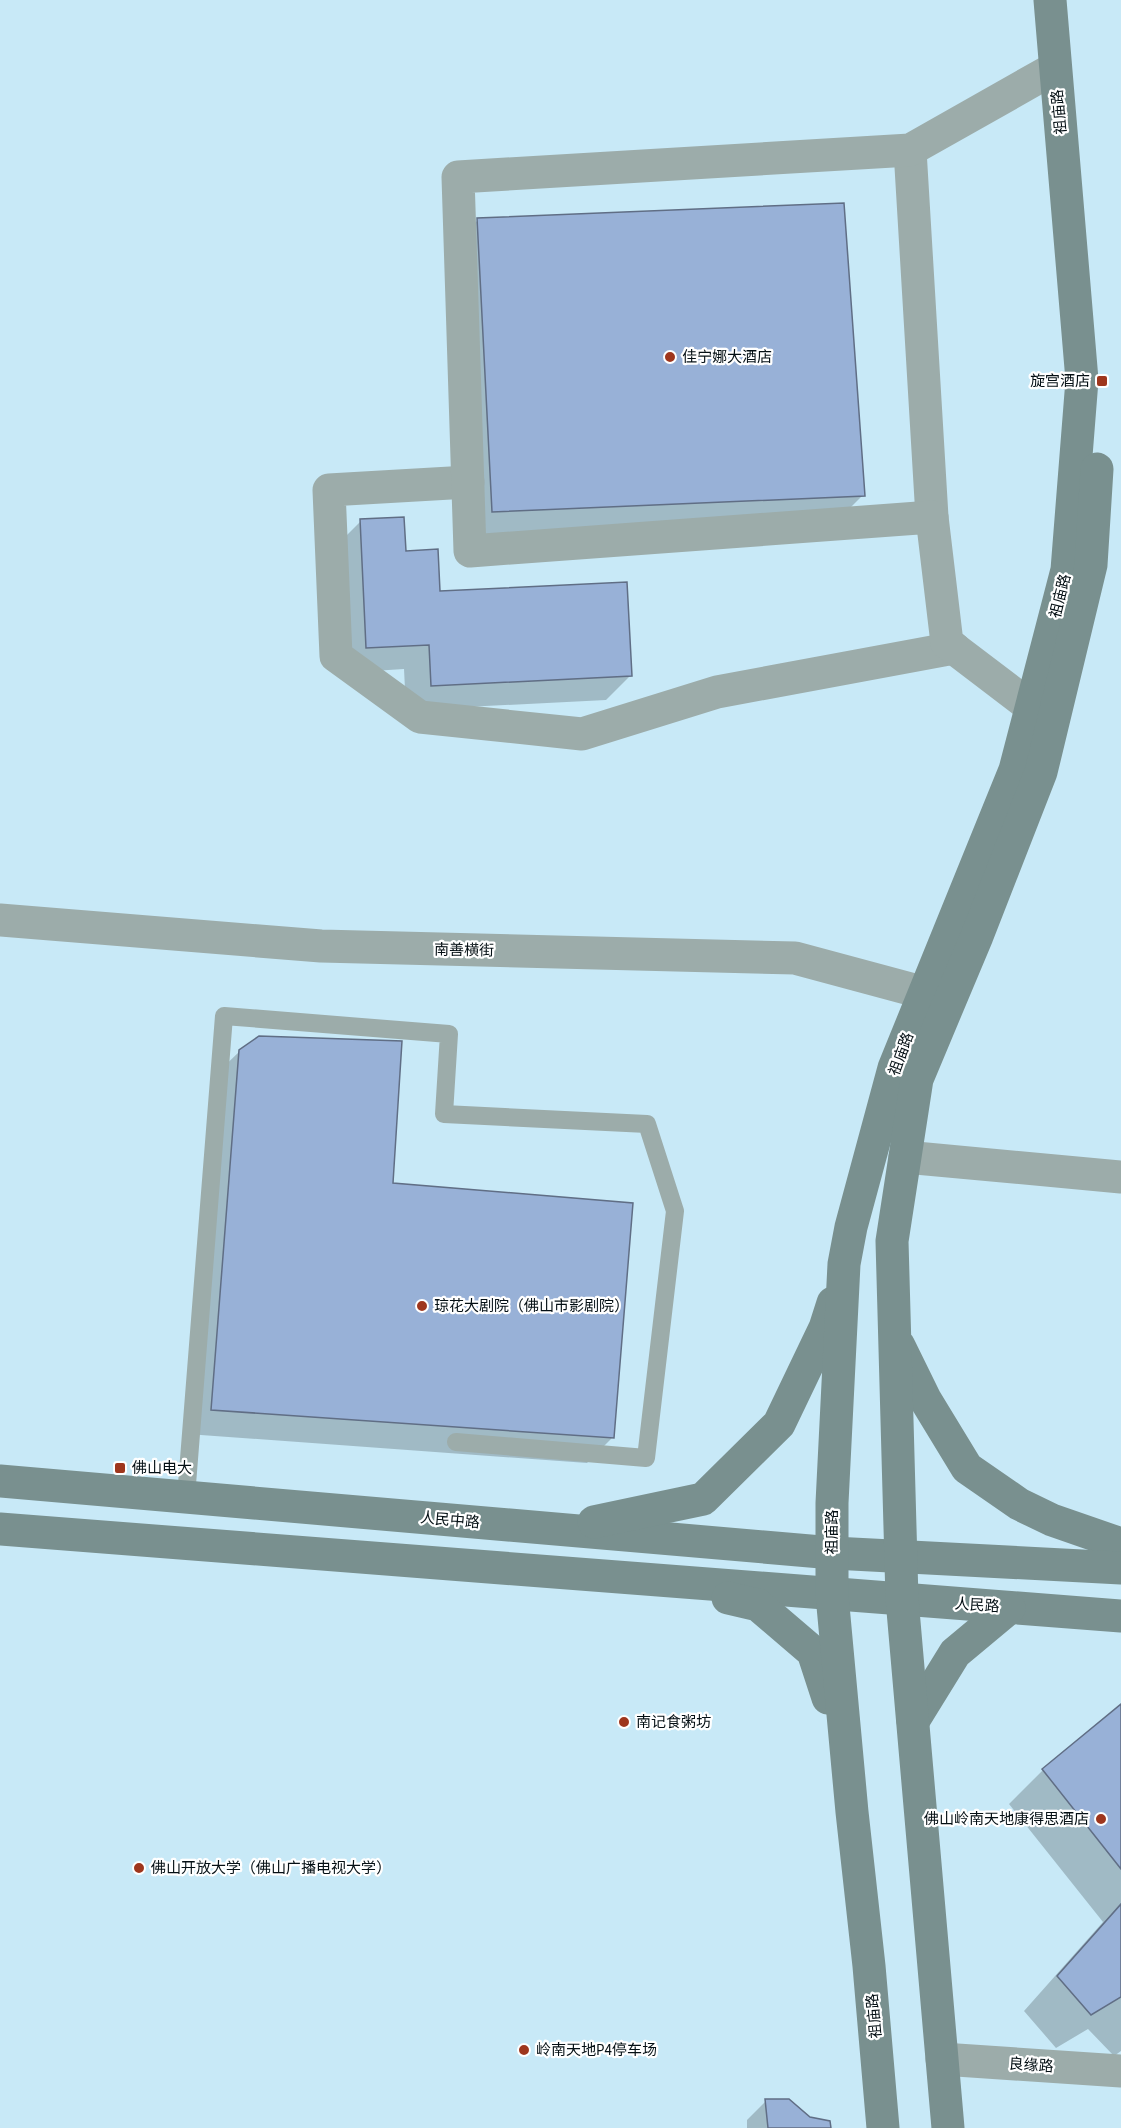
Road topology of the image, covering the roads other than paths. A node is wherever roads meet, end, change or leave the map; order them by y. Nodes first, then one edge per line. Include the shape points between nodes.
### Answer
1 (1050, 0) edge
2 (1070, 0) edge
3 (1056, 68) junction
4 (910, 150) junction
5 (468, 482) junction
6 (932, 517) junction
7 (954, 648) junction
8 (1031, 707) junction
9 (0, 920) edge
10 (924, 993) junction
11 (905, 1157) junction
12 (1121, 1177) edge
13 (844, 1264) junction
14 (894, 1337) junction
15 (456, 1442) dead end
16 (0, 1482) edge
17 (186, 1497) junction
18 (0, 1529) edge
19 (561, 1529) junction
20 (1121, 1544) edge
21 (833, 1553) junction
22 (900, 1557) junction
23 (1121, 1568) edge
24 (633, 1579) junction
25 (832, 1595) junction
26 (902, 1599) junction
27 (1009, 1608) junction
28 (1121, 1616) edge
29 (913, 1721) junction
30 (852, 1812) junction
31 (942, 2059) junction
32 (1121, 2071) edge
33 (883, 2128) edge
34 (948, 2128) edge

1 - 3 main road, 祖庙路
2 - 11 main road, 祖庙路 via 1102,381 1091,565 1041,772 917,1079
3 - 4 street
3 - 8 main road, 祖庙路 via 1082,380 1067,570
4 - 5 street via 458,177
4 - 6 street
5 - 6 street via 470,551
5 - 7 street via 329,490 336,656 420,717 582,734 717,692
6 - 7 street via 947,644
7 - 8 street
8 - 10 main road, 祖庙路 via 1015,770
9 - 10 street, 南善横街 via 321,946 795,958
10 - 13 main road, 祖庙路 via 894,1068 850,1227
11 - 12 street
11 - 14 main road, 祖庙路 via 892,1240
13 - 19 main road via 825,1328 779,1424 702,1499
13 - 21 main road, 祖庙路
14 - 20 main road via 925,1399 967,1467 1019,1504
14 - 22 main road, 祖庙路
15 - 17 lane via 645,1458 675,1211 647,1124 444,1114 449,1034 224,1016
16 - 17 main road, 人民中路
17 - 19 main road, 人民中路
18 - 24 main road
19 - 21 main road, 人民中路
21 - 22 main road, 人民中路
21 - 25 main road, 祖庙路
22 - 23 main road
22 - 26 main road, 祖庙路
24 - 25 main road
24 - 30 main road via 758,1605 813,1652 837,1725
25 - 26 main road, 人民路
25 - 30 main road, 祖庙路
26 - 27 main road, 人民路
26 - 29 main road, 祖庙路
27 - 28 main road, 人民路
27 - 29 main road via 955,1653
29 - 31 main road, 祖庙路
30 - 33 main road, 祖庙路
31 - 32 street, 良缘路
31 - 34 main road, 祖庙路

